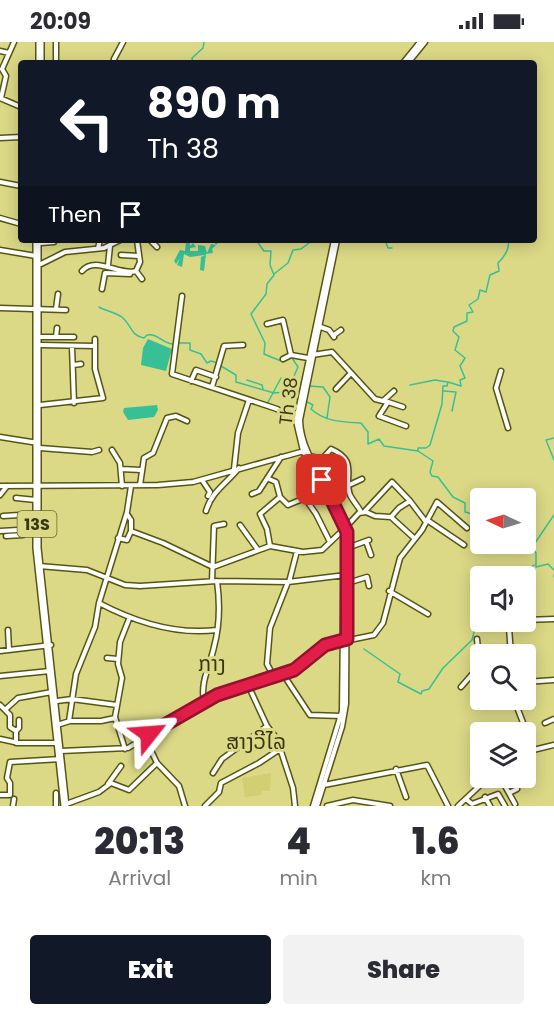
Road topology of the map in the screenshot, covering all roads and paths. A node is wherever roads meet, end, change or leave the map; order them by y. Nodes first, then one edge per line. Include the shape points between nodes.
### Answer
1 (13, 42) edge
2 (39, 42) edge
3 (56, 42) edge
4 (116, 42) edge
5 (422, 42) edge
6 (122, 43) edge
7 (0, 51) edge
8 (9, 53) junction
9 (39, 59) edge
10 (114, 59) dead end
11 (56, 60) edge
12 (406, 60) edge
13 (411, 60) edge
14 (0, 98) edge
15 (18, 106) edge
16 (18, 137) edge
17 (0, 138) edge
18 (0, 182) edge
19 (18, 185) edge
20 (0, 218) edge
21 (18, 223) edge
22 (39, 243) edge
23 (39, 243) edge
24 (99, 243) edge
25 (115, 243) edge
26 (139, 243) edge
27 (153, 243) edge
28 (335, 243) edge
29 (110, 246) junction
30 (157, 247) dead end
31 (98, 248) junction
32 (0, 250) edge
33 (122, 255) dead end
34 (37, 256) junction
35 (139, 256) junction
36 (331, 262) junction
37 (41, 264) junction
38 (108, 266) junction
39 (82, 272) dead end
40 (135, 272) junction
41 (142, 279) dead end
42 (102, 289) dead end
43 (57, 294) dead end
44 (182, 296) dead end
45 (0, 308) edge
46 (39, 308) junction
47 (56, 309) junction
48 (66, 310) dead end
49 (267, 324) dead end
50 (318, 326) junction
51 (57, 328) dead end
52 (341, 330) dead end
53 (40, 337) junction
54 (56, 337) junction
55 (74, 337) dead end
56 (95, 339) dead end
57 (41, 345) junction
58 (243, 345) dead end
59 (333, 345) dead end
60 (95, 346) junction
61 (72, 347) junction
62 (326, 353) junction
63 (291, 355) junction
64 (39, 356) junction
65 (310, 356) junction
66 (283, 359) dead end
67 (81, 364) dead end
68 (73, 365) junction
69 (307, 370) junction
70 (501, 371) dead end
71 (351, 373) junction
72 (216, 376) junction
73 (191, 381) junction
74 (212, 387) junction
75 (336, 389) dead end
76 (394, 391) dead end
77 (249, 400) junction
78 (386, 401) junction
79 (74, 403) junction
80 (40, 405) junction
81 (403, 407) dead end
82 (296, 421) junction
83 (187, 422) dead end
84 (406, 426) dead end
85 (508, 428) dead end
86 (0, 437) edge
87 (39, 444) junction
88 (99, 450) dead end
89 (112, 450) dead end
90 (304, 451) junction
91 (309, 456) junction
92 (282, 457) junction
93 (322, 459) junction
94 (327, 463) dead end
95 (121, 469) junction
96 (237, 469) junction
97 (141, 470) junction
98 (269, 478) junction
99 (362, 479) dead end
100 (202, 480) junction
101 (140, 485) junction
102 (349, 485) junction
103 (0, 486) edge
104 (8, 486) junction
105 (39, 486) junction
106 (122, 486) junction
107 (131, 486) junction
108 (252, 494) dead end
109 (330, 494) junction
110 (0, 495) edge
111 (208, 496) dead end
112 (280, 497) junction
113 (16, 498) dead end
114 (37, 500) junction
115 (411, 501) junction
116 (206, 511) dead end
117 (363, 512) junction
118 (37, 514) junction
119 (127, 514) junction
120 (3, 516) dead end
121 (391, 517) junction
122 (341, 520) junction
123 (426, 521) junction
124 (224, 524) dead end
125 (240, 525) dead end
126 (344, 528) junction
127 (467, 528) dead end
128 (27, 530) junction
129 (0, 531) edge
130 (131, 531) junction
131 (38, 534) junction
132 (6, 536) dead end
133 (118, 538) junction
134 (415, 539) junction
135 (330, 542) junction
136 (464, 545) dead end
137 (270, 546) junction
138 (347, 548) junction
139 (258, 550) junction
140 (297, 551) junction
141 (371, 555) dead end
142 (40, 566) junction
143 (213, 567) junction
144 (346, 576) junction
145 (105, 577) junction
146 (215, 581) junction
147 (288, 582) junction
148 (369, 586) dead end
149 (389, 591) junction
150 (99, 603) junction
151 (428, 614) dead end
152 (554, 618) edge
153 (129, 619) junction
154 (536, 619) edge
155 (8, 630) dead end
156 (217, 630) junction
157 (345, 639) junction
158 (477, 639) dead end
159 (477, 644) edge
160 (49, 645) junction
161 (9, 650) junction
162 (0, 651) edge
163 (107, 658) dead end
164 (118, 659) junction
165 (51, 671) junction
166 (283, 674) junction
167 (0, 676) edge
168 (274, 677) junction
169 (470, 677) edge
170 (554, 680) edge
171 (536, 681) edge
172 (248, 685) junction
173 (461, 687) dead end
174 (53, 692) junction
175 (72, 699) junction
176 (57, 701) junction
177 (204, 702) junction
178 (0, 705) edge
179 (117, 705) junction
180 (6, 709) junction
181 (343, 713) junction
182 (115, 718) junction
183 (554, 719) edge
184 (19, 720) dead end
185 (69, 721) junction
186 (545, 723) dead end
187 (59, 725) junction
188 (267, 726) junction
189 (16, 731) junction
190 (145, 738) junction
191 (0, 739) edge
192 (16, 743) junction
193 (554, 745) edge
194 (536, 748) edge
195 (124, 749) junction
196 (280, 749) junction
197 (61, 751) junction
198 (157, 763) junction
199 (121, 766) dead end
200 (396, 769) junction
201 (213, 773) dead end
202 (108, 785) junction
203 (323, 785) junction
204 (478, 788) edge
205 (506, 788) edge
206 (517, 789) dead end
207 (56, 793) dead end
208 (509, 793) junction
209 (0, 795) edge
210 (406, 797) dead end
211 (485, 797) junction
212 (14, 799) dead end
213 (466, 799) junction
214 (211, 804) edge
215 (515, 804) dead end
216 (68, 805) edge
217 (472, 805) edge
218 (14, 806) edge
219 (56, 806) edge
220 (185, 806) edge
221 (205, 806) edge
222 (295, 806) edge
223 (315, 806) edge
224 (327, 806) edge
225 (390, 806) edge
226 (448, 806) edge
227 (458, 806) edge
228 (490, 806) edge
229 (505, 806) edge

1 - 8 street
2 - 9 highway
3 - 11 street
4 - 6 street
5 - 12 street
5 - 13 street
6 - 10 street
7 - 8 street
8 - 14 street via 2,69 6,76
14 - 15 street
16 - 17 street
18 - 19 street
20 - 21 street
22 - 34 highway, 13S
23 - 37 highway, 13S
24 - 31 street
25 - 29 street
26 - 35 street
27 - 30 street
28 - 36 street, Th 38
29 - 31 street
29 - 38 street
31 - 37 street via 65,252
32 - 34 street
33 - 35 street
34 - 46 highway, 13S
35 - 40 street
36 - 50 street, Th 38
36 - 65 street, Th 38
37 - 46 highway, 13S
38 - 39 street via 86,267
38 - 40 street
40 - 41 street
40 - 42 street via 105,273
43 - 47 street
44 - 73 street via 172,373
45 - 46 street
46 - 47 street
46 - 53 highway, 13S
46 - 64 highway, 13S
47 - 48 street
49 - 63 street via 284,320
50 - 52 street via 334,336
50 - 65 street, Th 38
51 - 54 street
53 - 54 street
53 - 57 highway, 13S
54 - 55 street
56 - 60 street
57 - 61 street
57 - 64 highway, 13S
58 - 72 street via 224,346
59 - 62 street
60 - 61 street
60 - 79 street via 95,369 103,399
61 - 68 street
62 - 65 street
62 - 71 street via 332,352
63 - 65 street
63 - 66 street
64 - 80 highway, 13S
64 - 87 highway, 13S
65 - 69 street, Th 38
67 - 68 street
68 - 79 street
69 - 82 street, Th 38
69 - 90 street, Th 38 via 300,420
70 - 85 street via 496,388
71 - 75 street
71 - 78 street via 372,398
72 - 73 street via 196,370
72 - 74 street
73 - 74 street
74 - 77 street
76 - 78 street
77 - 82 street via 277,409
77 - 96 street via 238,434
78 - 81 street
78 - 84 street via 379,416
79 - 80 street
80 - 87 highway, 13S
82 - 90 street, Th 38
83 - 97 street via 176,416 167,418 153,453 144,458
86 - 87 street
87 - 88 street
87 - 105 highway, 13S
89 - 95 street
90 - 91 street, Th 38
90 - 92 street
90 - 122 street, Th 38
91 - 93 street
91 - 109 street, Th 38
92 - 96 street
92 - 98 street
93 - 94 street
93 - 102 street via 331,449 339,453 350,467
95 - 97 street
95 - 106 street
96 - 100 street
96 - 116 street via 227,483 216,489
97 - 101 street
98 - 108 street via 257,494
98 - 112 street via 276,482
99 - 102 street
100 - 101 street
100 - 111 street via 210,492
101 - 107 street
102 - 109 street
102 - 117 street via 350,495
103 - 104 street
104 - 105 street
104 - 110 street
105 - 106 street
105 - 114 highway, 13S
105 - 131 highway, 13S
106 - 107 street
107 - 119 street
109 - 122 street, Th 38
112 - 135 street via 288,505 305,498
112 - 137 street via 260,514
113 - 114 street
114 - 118 highway, 13S
115 - 117 street via 392,482
115 - 121 street
115 - 123 street
117 - 121 street
117 - 126 street
118 - 120 street
118 - 131 highway, 13S
119 - 130 street
119 - 133 street
121 - 134 street
122 - 126 street, Th 38
123 - 127 street via 437,502
123 - 134 street
123 - 136 street
124 - 143 street via 214,526
125 - 139 street
126 - 135 street
126 - 138 street, Th 38
126 - 144 street, Th 38
128 - 129 street
128 - 131 street
128 - 132 street via 23,535
130 - 133 street via 126,540
130 - 143 street
131 - 142 highway, 13S
133 - 145 street
134 - 149 street via 400,558
135 - 140 street via 322,550
137 - 139 street
137 - 140 street
138 - 141 street via 367,541
138 - 144 street, Th 38
139 - 143 street
140 - 147 street
142 - 145 street via 87,570
142 - 160 highway, 13S
143 - 146 street
144 - 147 street
144 - 148 street via 354,581 367,578
144 - 157 street, Th 38
145 - 146 street via 140,586
145 - 150 street
146 - 147 street
146 - 156 street
147 - 168 street via 270,628 267,664
149 - 151 street
149 - 157 street via 385,616 377,632 366,638
150 - 153 street
150 - 175 street
152 - 154 street
153 - 156 street via 194,632
153 - 164 street
155 - 161 street
156 - 177 street via 204,677
157 - 166 street via 325,645 299,667
157 - 181 street, Th 38
158 - 159 street
160 - 161 street
160 - 165 highway, 13S
160 - 176 highway, 13S
161 - 162 street
163 - 164 street
164 - 179 street via 122,678
165 - 167 street
165 - 174 highway, 13S
166 - 168 street
166 - 181 street via 310,715
168 - 172 street
169 - 173 street
170 - 171 street
172 - 177 street
172 - 188 street
174 - 180 street via 18,698
174 - 187 highway, 13S
175 - 176 street
175 - 179 street
175 - 185 street
176 - 187 highway, 13S
177 - 190 street
178 - 180 street
179 - 182 street
180 - 189 street via 10,728
181 - 203 street, Th 38
181 - 223 street, Th 38
182 - 185 street
182 - 195 street
183 - 186 street
184 - 189 street
185 - 187 street
187 - 197 highway, 13S
188 - 196 street
188 - 201 street via 222,759
189 - 192 street
190 - 195 street
190 - 198 street
191 - 192 street
192 - 197 street
193 - 194 street
195 - 197 street
196 - 214 street via 221,783
196 - 222 street
197 - 209 street via 10,762 10,795
197 - 216 highway, 13S
198 - 202 street via 129,790
198 - 220 street via 179,786
199 - 202 street
200 - 203 street
200 - 210 street
200 - 226 street via 427,765
202 - 216 street
203 - 223 street, Th 38
204 - 213 street
205 - 208 street
206 - 208 street
207 - 219 street
208 - 215 street
211 - 217 street
211 - 228 street
211 - 229 street via 498,794
212 - 218 street
213 - 217 street
213 - 227 street
214 - 221 street
224 - 225 street via 353,800

